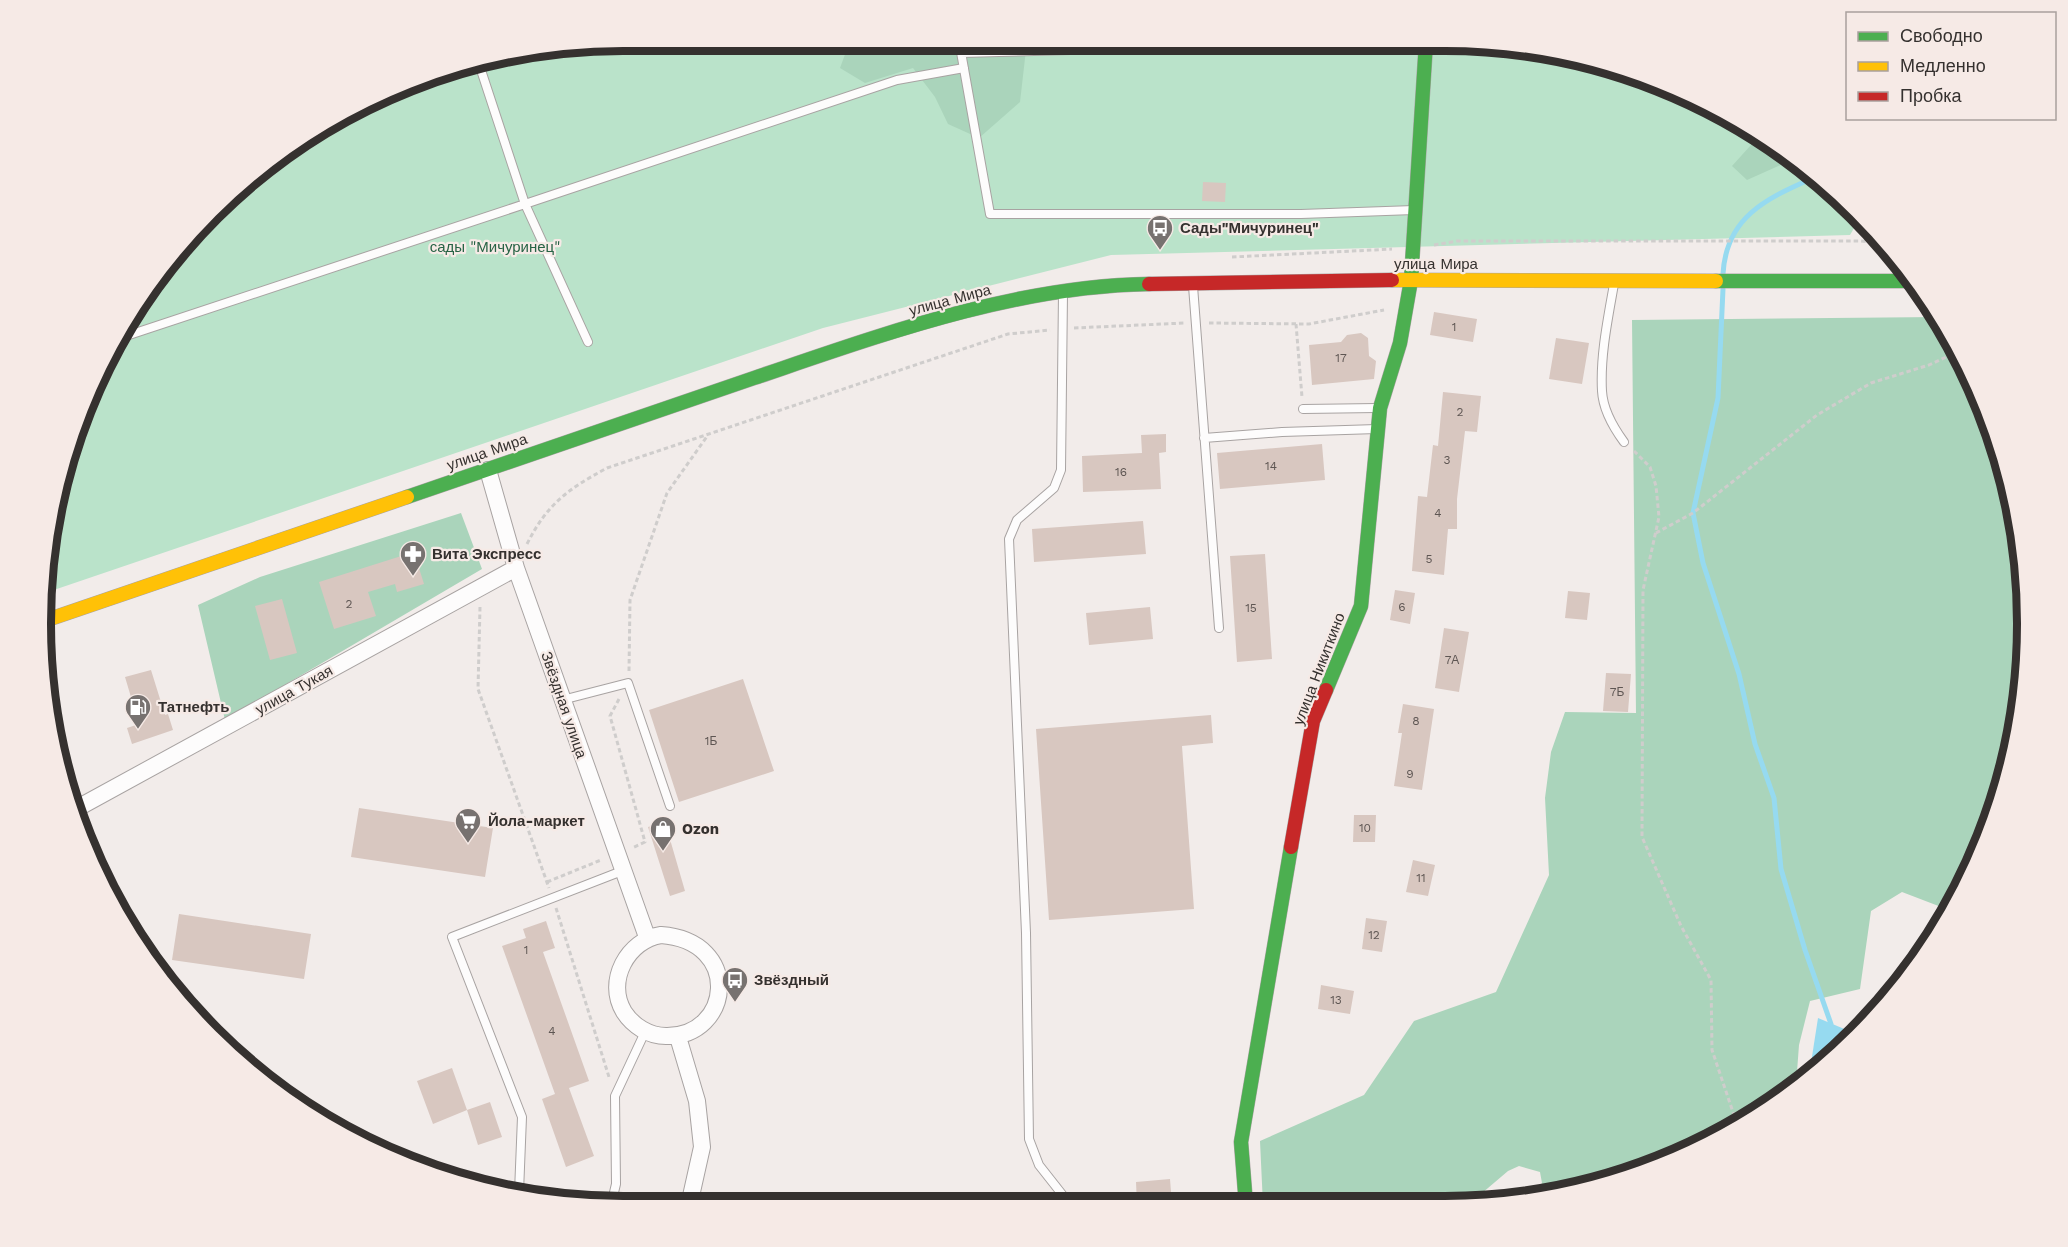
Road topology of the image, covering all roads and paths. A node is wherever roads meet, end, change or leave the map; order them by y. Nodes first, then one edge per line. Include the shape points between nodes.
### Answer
1 (1035, 51) edge
2 (1425, 51) edge
3 (961, 53) joint
4 (964, 68) junction
5 (481, 70) edge
6 (525, 204) junction
7 (1414, 210) junction
8 (1871, 242) edge
9 (1412, 249) junction
10 (1232, 257) dead end
11 (1411, 280) junction
12 (1615, 280) junction
13 (1903, 281) edge
14 (1193, 283) junction
15 (1063, 290) junction
16 (1407, 305) junction
17 (1195, 322) junction
18 (1296, 324) junction
19 (1064, 328) junction
20 (129, 335) edge
21 (588, 342) dead end
22 (1950, 355) edge
23 (1380, 408) junction
24 (1303, 409) joint
25 (1378, 429) junction
26 (708, 434) junction
27 (1204, 438) junction
28 (1624, 441) joint
29 (488, 470) junction
30 (1656, 533) junction
31 (516, 567) junction
32 (481, 587) junction
33 (51, 619) edge
34 (1218, 628) dead end
35 (628, 683) junction
36 (562, 700) junction
37 (669, 806) dead end
38 (81, 807) edge
39 (616, 854) junction
40 (622, 871) junction
41 (547, 882) junction
42 (552, 897) junction
43 (647, 937) junction
44 (645, 1032) junction
45 (678, 1037) junction
46 (615, 1095) junction
47 (1735, 1117) edge
48 (519, 1186) edge
49 (613, 1196) edge
50 (691, 1196) edge
51 (1063, 1196) edge
52 (1245, 1196) edge

1 - 3 lane
2 - 7 main road, улица Никиткино
3 - 4 lane
4 - 6 lane via 897,80
4 - 7 lane via 990,214
5 - 6 lane
6 - 20 lane
6 - 21 lane
7 - 9 main road, улица Никиткино
8 - 9 path via 1457,241
9 - 10 path
9 - 11 main road, улица Никиткино
11 - 12 main road, улица Мира
11 - 14 main road, улица Мира
11 - 16 main road, улица Никиткино
12 - 13 main road, улица Мира
12 - 28 lane via 1602,392 1610,423
14 - 15 main road, улица Мира
14 - 17 lane
15 - 19 lane
15 - 29 main road, улица Мира via 981,308 855,344
16 - 18 path
16 - 23 main road, улица Никиткино
17 - 18 path
17 - 19 path
17 - 27 lane
18 - 24 path
19 - 26 path via 1008,334
19 - 51 lane via 1061,470 1054,488 1017,520 1009,539 1026,933 1029,1139 1039,1165
22 - 30 path via 1871,383 1817,415 1693,513
23 - 24 lane
23 - 25 main road, улица Никиткино
25 - 27 lane
25 - 52 main road, улица Никиткино via 1361,606 1313,722 1241,1142
26 - 31 path via 607,468 571,487 540,518
26 - 35 path via 667,493 630,600
27 - 34 lane
28 - 30 path via 1650,467 1659,518
29 - 31 street, Звёздная улица
29 - 33 main road, улица Мира
30 - 47 path via 1643,590 1642,837 1710,980 1712,1050
31 - 32 street, улица Тукая
31 - 36 street, Звёздная улица
32 - 38 street, улица Тукая
32 - 41 path via 478,689
35 - 36 lane
35 - 37 lane
35 - 39 path via 610,716 645,842
36 - 39 street, Звёздная улица
39 - 40 street, Звёздная улица
39 - 41 path
40 - 42 lane
40 - 43 street, Звёздная улица
41 - 42 path
42 - 46 path
42 - 48 lane via 452,937 522,1117
43 - 44 street via 622,964 617,986 624,1011
43 - 45 street via 692,941 714,964 719,979 718,998 711,1014 702,1024
44 - 45 street
44 - 46 lane
45 - 50 street via 697,1101 702,1147
46 - 49 lane

